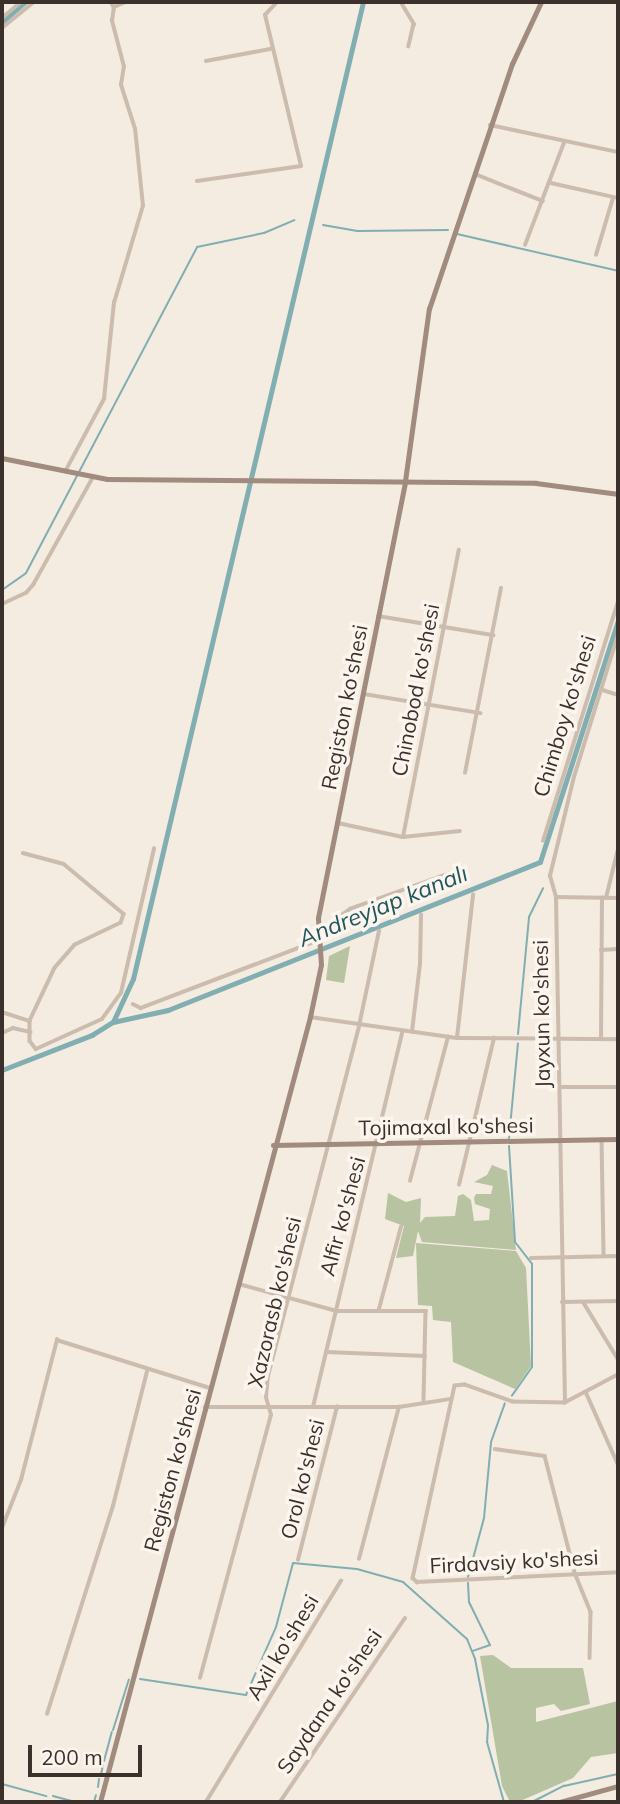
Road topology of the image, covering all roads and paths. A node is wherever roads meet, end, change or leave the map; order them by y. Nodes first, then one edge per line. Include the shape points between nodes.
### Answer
1 (21, 2) edge
2 (34, 2) edge
3 (111, 2) edge
4 (126, 2) edge
5 (276, 2) edge
6 (401, 2) edge
7 (541, 2) edge
8 (114, 7) junction
9 (2, 18) edge
10 (2, 28) edge
11 (409, 46) dead end
12 (270, 50) junction
13 (206, 61) dead end
14 (491, 125) junction
15 (565, 142) junction
16 (618, 152) edge
17 (473, 173) junction
18 (197, 181) dead end
19 (551, 183) junction
20 (616, 198) edge
21 (543, 201) junction
22 (525, 245) dead end
23 (596, 255) dead end
24 (2, 458) edge
25 (67, 471) junction
26 (93, 477) junction
27 (405, 481) junction
28 (618, 494) edge
29 (459, 550) dead end
30 (501, 588) dead end
31 (618, 601) edge
32 (2, 604) edge
33 (377, 616) junction
34 (443, 626) junction
35 (493, 635) junction
36 (618, 635) edge
37 (603, 691) junction
38 (364, 694) junction
39 (618, 695) edge
40 (428, 706) junction
41 (480, 713) junction
42 (465, 773) dead end
43 (338, 823) junction
44 (460, 831) dead end
45 (403, 837) junction
46 (543, 841) dead end
47 (154, 849) dead end
48 (618, 849) edge
49 (23, 853) dead end
50 (462, 869) dead end
51 (473, 895) dead end
52 (556, 897) junction
53 (604, 898) junction
54 (618, 898) edge
55 (421, 915) dead end
56 (379, 930) dead end
57 (317, 936) junction
58 (618, 949) edge
59 (601, 950) junction
60 (133, 1004) dead end
61 (2, 1012) edge
62 (310, 1017) junction
63 (30, 1021) junction
64 (359, 1026) junction
65 (31, 1032) junction
66 (402, 1032) junction
67 (411, 1032) junction
68 (2, 1033) edge
69 (448, 1037) junction
70 (457, 1038) junction
71 (494, 1038) junction
72 (601, 1039) junction
73 (618, 1039) edge
74 (557, 1040) junction
75 (558, 1087) junction
76 (618, 1087) edge
77 (558, 1139) junction
78 (602, 1139) junction
79 (618, 1139) edge
80 (378, 1141) junction
81 (421, 1143) junction
82 (469, 1143) junction
83 (328, 1144) junction
84 (273, 1145) junction
85 (410, 1181) dead end
86 (459, 1185) dead end
87 (401, 1227) dead end
88 (604, 1256) junction
89 (618, 1256) edge
90 (560, 1257) junction
91 (531, 1258) dead end
92 (237, 1283) junction
93 (289, 1299) junction
94 (618, 1301) edge
95 (562, 1302) junction
96 (584, 1303) junction
97 (379, 1309) junction
98 (337, 1311) junction
99 (326, 1352) junction
100 (425, 1356) junction
101 (618, 1359) edge
102 (147, 1372) junction
103 (618, 1375) edge
104 (210, 1388) junction
105 (586, 1392) junction
106 (450, 1399) junction
107 (424, 1400) junction
108 (565, 1403) junction
109 (205, 1407) junction
110 (313, 1407) junction
111 (337, 1407) junction
112 (400, 1407) junction
113 (270, 1409) junction
114 (495, 1448) dead end
115 (618, 1464) edge
116 (2, 1528) edge
117 (359, 1559) dead end
118 (298, 1560) dead end
119 (618, 1572) edge
120 (575, 1573) junction
121 (341, 1581) dead end
122 (405, 1618) dead end
123 (590, 1658) dead end
124 (200, 1678) dead end
125 (47, 1714) dead end
126 (618, 1786) edge
127 (100, 1802) edge
128 (206, 1802) edge
129 (280, 1802) edge
130 (560, 1802) edge

1 - 9 street
2 - 10 street
3 - 8 street
4 - 8 street
5 - 12 street via 265,15
6 - 11 street via 414,24
7 - 14 street, Registon ko'shesi
8 - 25 street via 112,21 124,67 121,85 135,129 144,206 114,303 104,399
12 - 13 street
12 - 18 street via 301,166
14 - 15 street
14 - 17 street, Registon ko'shesi
15 - 16 street
15 - 19 street
17 - 21 street
17 - 27 street, Registon ko'shesi via 429,309
19 - 20 street
19 - 21 street
20 - 23 street
21 - 22 street
24 - 25 street
25 - 26 street
26 - 27 street
26 - 32 street via 33,585
27 - 28 street via 536,483
27 - 33 street, Registon ko'shesi
29 - 34 street, Chinobod ko'shesi
30 - 35 street
31 - 46 street, Chimboy ko'shesi
33 - 34 street
33 - 38 street, Registon ko'shesi
34 - 35 street
34 - 40 street, Chinobod ko'shesi
35 - 41 street
36 - 37 street, Jayxun ko'shesi
37 - 39 street
37 - 52 street, Jayxun ko'shesi via 551,864
38 - 40 street
38 - 43 street, Registon ko'shesi
40 - 41 street
40 - 45 street, Chinobod ko'shesi
41 - 42 street
43 - 45 street
43 - 57 street, Registon ko'shesi
44 - 45 street
47 - 65 street via 121,993 112,1008 92,1025 36,1049
48 - 53 street
49 - 63 street via 64,864 124,914 121,923 75,946 55,968
50 - 57 street via 350,909
51 - 70 street
52 - 53 street
52 - 74 street, Jayxun ko'shesi
53 - 54 street
53 - 59 street
55 - 67 street
56 - 64 street, Xazorasb ko'shesi
57 - 60 street via 311,943 221,979 141,1007
57 - 62 street, Registon ko'shesi via 321,959
58 - 59 street
59 - 72 street
61 - 63 street
62 - 64 street
62 - 84 street, Registon ko'shesi
63 - 65 street
64 - 66 street
64 - 83 street, Xazorasb ko'shesi
65 - 68 street via 13,1028
66 - 67 street
66 - 80 street, Alfir ko'shesi
67 - 69 street
69 - 70 street
69 - 81 street
70 - 71 street
71 - 74 street
71 - 82 street
72 - 73 street
72 - 74 street
74 - 75 street, Jayxun ko'shesi
75 - 76 street
75 - 77 street, Jayxun ko'shesi
77 - 78 street, Tojimaxal ko'shesi
77 - 82 street, Tojimaxal ko'shesi
77 - 90 street, Jayxun ko'shesi
78 - 79 street, Tojimaxal ko'shesi
78 - 88 street
80 - 81 street, Tojimaxal ko'shesi
80 - 83 street, Tojimaxal ko'shesi
80 - 98 street, Alfir ko'shesi
81 - 82 street, Tojimaxal ko'shesi
81 - 85 street
82 - 86 street
83 - 84 street, Tojimaxal ko'shesi
83 - 93 street, Xazorasb ko'shesi
84 - 92 street, Registon ko'shesi
87 - 97 street
88 - 89 street
88 - 90 street
90 - 91 street
90 - 95 street, Jayxun ko'shesi
92 - 93 street
92 - 104 street, Registon ko'shesi
93 - 98 street
93 - 113 street, Xazorasb ko'shesi via 268,1376
94 - 96 street
95 - 96 street
95 - 108 street, Jayxun ko'shesi
96 - 101 street
97 - 98 street
97 - 100 street via 426,1311
98 - 99 street, Alfir ko'shesi
99 - 100 street
99 - 110 street, Alfir ko'shesi
100 - 107 street
102 - 104 street
102 - 116 street via 57,1340 21,1480
102 - 125 street via 113,1506
103 - 105 street
104 - 109 street, Registon ko'shesi
105 - 108 street
105 - 115 street
106 - 107 street
106 - 108 street via 455,1385 465,1385 513,1402
106 - 120 street, Firdavsiy ko'shesi via 414,1578 417,1582
107 - 112 street
109 - 113 street
109 - 127 street, Registon ko'shesi
110 - 111 street
110 - 113 street
111 - 112 street
111 - 118 street, Orol ko'shesi
112 - 117 street
113 - 124 street, Xazorasb ko'shesi
114 - 120 street via 545,1456
119 - 120 street, Firdavsiy ko'shesi
120 - 123 street via 593,1624
121 - 128 street, Axil ko'shesi
122 - 129 street, Saydana ko'shesi
126 - 130 street

